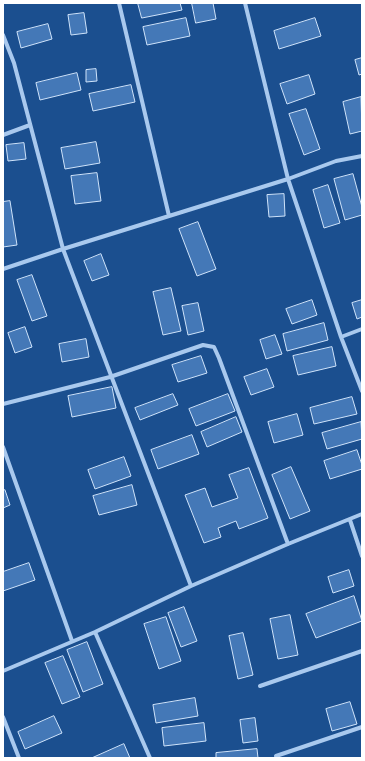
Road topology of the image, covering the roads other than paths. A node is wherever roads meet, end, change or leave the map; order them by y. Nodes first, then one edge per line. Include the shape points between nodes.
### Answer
1 (119, 3) edge
2 (245, 3) edge
3 (3, 35) edge
4 (30, 125) junction
5 (3, 135) edge
6 (362, 156) edge
7 (288, 179) junction
8 (169, 216) junction
9 (63, 249) junction
10 (3, 269) edge
11 (362, 330) edge
12 (341, 337) junction
13 (110, 377) junction
14 (362, 391) edge
15 (3, 404) edge
16 (3, 447) edge
17 (362, 514) edge
18 (350, 520) junction
19 (288, 544) junction
20 (362, 556) edge
21 (190, 586) junction
22 (95, 632) junction
23 (72, 641) junction
24 (362, 651) edge
25 (3, 671) edge
26 (260, 686) dead end
27 (3, 717) edge
28 (362, 727) edge
29 (276, 756) dead end
30 (19, 758) edge
31 (150, 758) edge

1 - 8 street
2 - 7 street
3 - 4 street via 14,64
4 - 5 street
4 - 9 street
6 - 7 street via 336,161
7 - 8 street
7 - 12 street
8 - 9 street
9 - 10 street
9 - 13 street
11 - 12 street
12 - 14 street
13 - 15 street
13 - 19 street via 203,345 214,347
13 - 21 street
16 - 23 street
17 - 18 street
18 - 19 street
18 - 20 street
19 - 21 street
21 - 22 street
22 - 23 street
22 - 31 street
23 - 25 street
24 - 26 street
27 - 30 street
28 - 29 street

